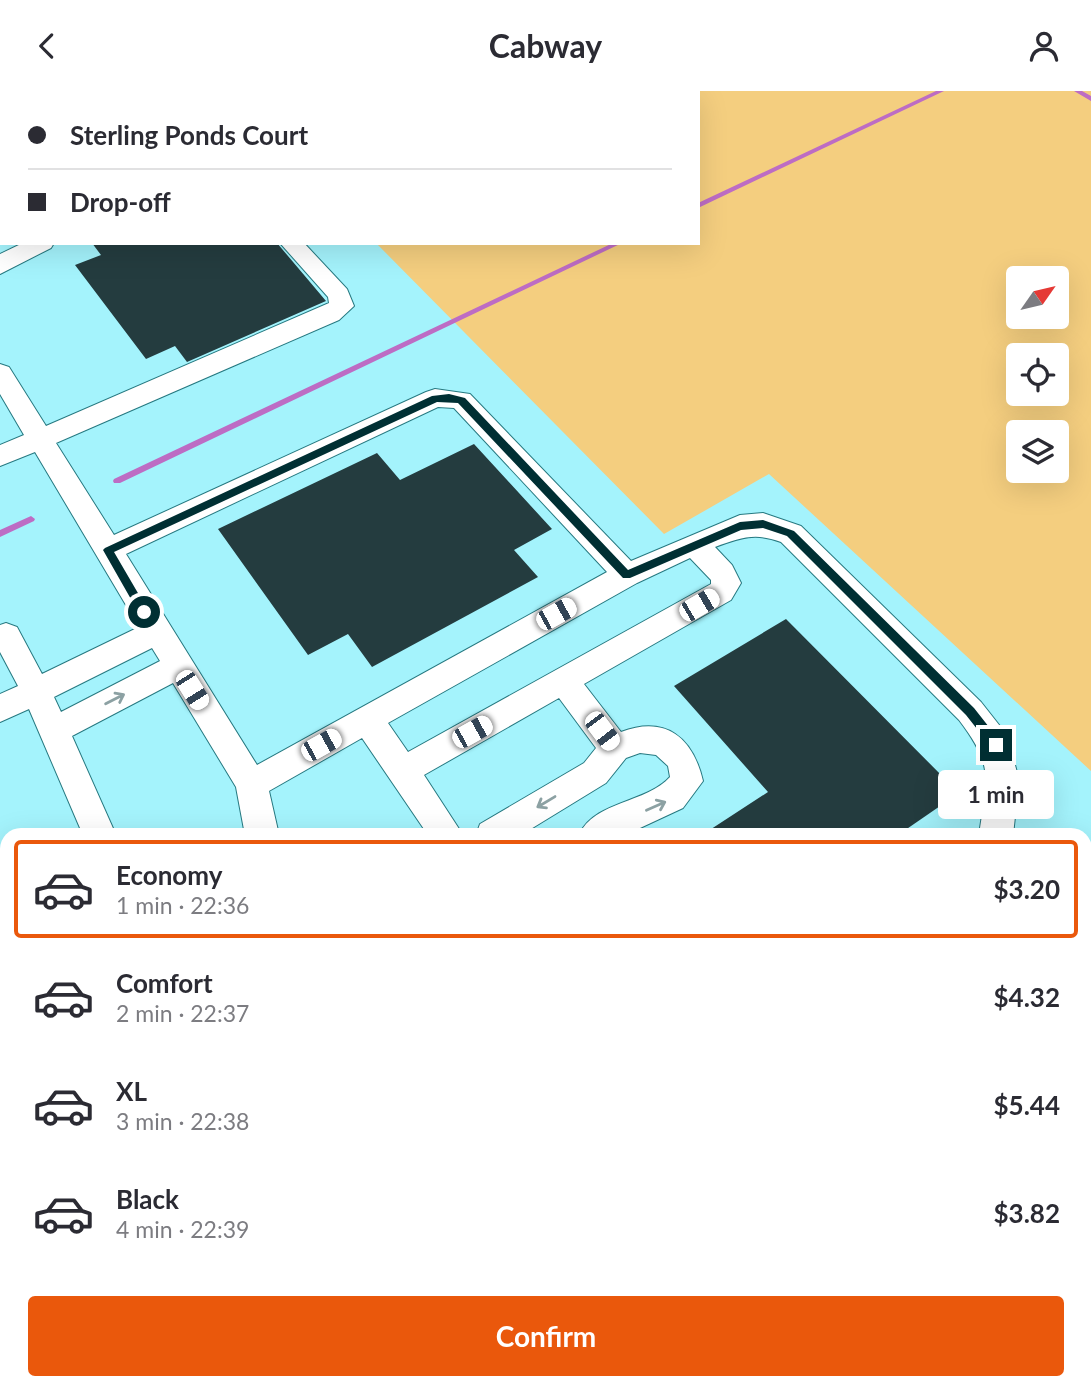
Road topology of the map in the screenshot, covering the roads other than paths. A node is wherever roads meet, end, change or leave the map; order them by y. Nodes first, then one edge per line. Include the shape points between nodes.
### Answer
1 (38, 245) edge
2 (293, 245) edge
3 (0, 267) edge
4 (0, 373) edge
5 (40, 439) junction
6 (0, 456) edge
7 (694, 544) junction
8 (108, 550) junction
9 (627, 575) junction
10 (156, 632) junction
11 (0, 638) edge
12 (178, 666) junction
13 (564, 681) junction
14 (36, 691) junction
15 (0, 709) edge
16 (367, 719) junction
17 (54, 730) junction
18 (615, 748) junction
19 (404, 771) junction
20 (251, 784) junction
21 (260, 827) edge
22 (97, 828) edge
23 (442, 828) edge
24 (504, 828) edge
25 (606, 828) edge
26 (997, 828) edge

1 - 3 street
2 - 5 street via 339,295 342,306
4 - 5 street
5 - 6 street
5 - 8 street
7 - 9 street
7 - 13 street via 722,573 727,583 721,592
7 - 26 street via 740,526 763,524 791,534 970,711 996,745 1003,780
8 - 9 street via 435,398 449,397 461,400
8 - 10 street
9 - 16 street
10 - 12 street
10 - 14 street
11 - 14 street via 6,635
17 -> 12 street
12 - 20 street
13 - 18 street
13 - 19 street
14 - 15 street
14 - 17 street
16 - 19 street
16 - 20 street
17 - 22 street
18 -> 24 street via 595,773
25 -> 18 street via 671,799 687,781 682,759 664,743 639,739
19 - 23 street
20 - 21 street

